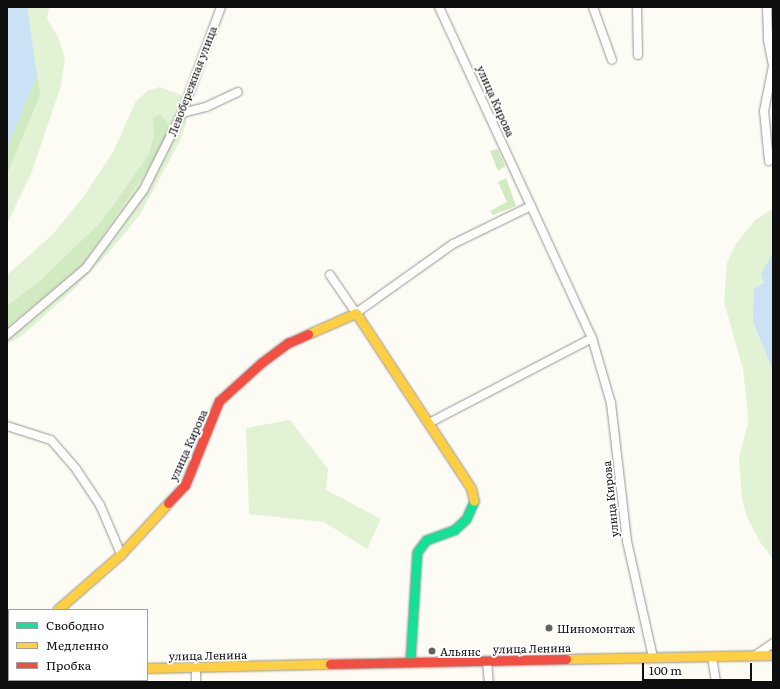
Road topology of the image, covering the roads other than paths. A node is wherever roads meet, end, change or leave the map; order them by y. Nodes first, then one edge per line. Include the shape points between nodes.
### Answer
1 (221, 7) edge
2 (439, 7) edge
3 (593, 7) edge
4 (637, 7) edge
5 (767, 7) edge
6 (638, 55) dead end
7 (612, 60) dead end
8 (773, 66) edge
9 (238, 92) dead end
10 (182, 113) junction
11 (769, 161) dead end
12 (531, 206) junction
13 (330, 275) dead end
14 (356, 313) junction
15 (7, 335) edge
16 (592, 338) junction
17 (429, 422) junction
18 (7, 426) edge
19 (121, 554) junction
20 (58, 609) edge
21 (773, 643) edge
22 (755, 655) junction
23 (773, 655) edge
24 (653, 657) junction
25 (712, 657) junction
26 (488, 661) junction
27 (410, 662) junction
28 (196, 667) junction
29 (148, 668) edge
30 (196, 682) edge
31 (490, 682) edge
32 (716, 682) edge

1 - 10 street, Левобережная улица
2 - 12 street, улица Кирова
3 - 7 street
4 - 6 street
5 - 8 street via 768,40
8 - 11 street via 764,111
9 - 10 street via 206,107
10 - 15 street, Левобережная улица via 144,189 86,268
12 - 14 street, улица Кирова via 453,244
12 - 16 street, улица Кирова
13 - 14 street
14 - 17 street
14 - 19 street, улица Кирова via 288,343 260,363 219,401 185,485
16 - 17 street
16 - 24 street, улица Кирова via 611,403 627,541
17 - 27 street via 471,488 474,502 466,519 454,530 426,540 417,552
18 - 19 street via 51,440 76,469 100,505
19 - 20 street, улица Кирова
21 - 22 street
22 - 23 street, улица Ленина
22 - 25 street, улица Ленина
24 - 25 street, улица Ленина
24 - 26 street, улица Ленина
25 - 32 street
26 - 27 street, улица Ленина
26 - 31 street
27 - 28 street, улица Ленина
28 - 29 street, улица Ленина
28 - 30 street

